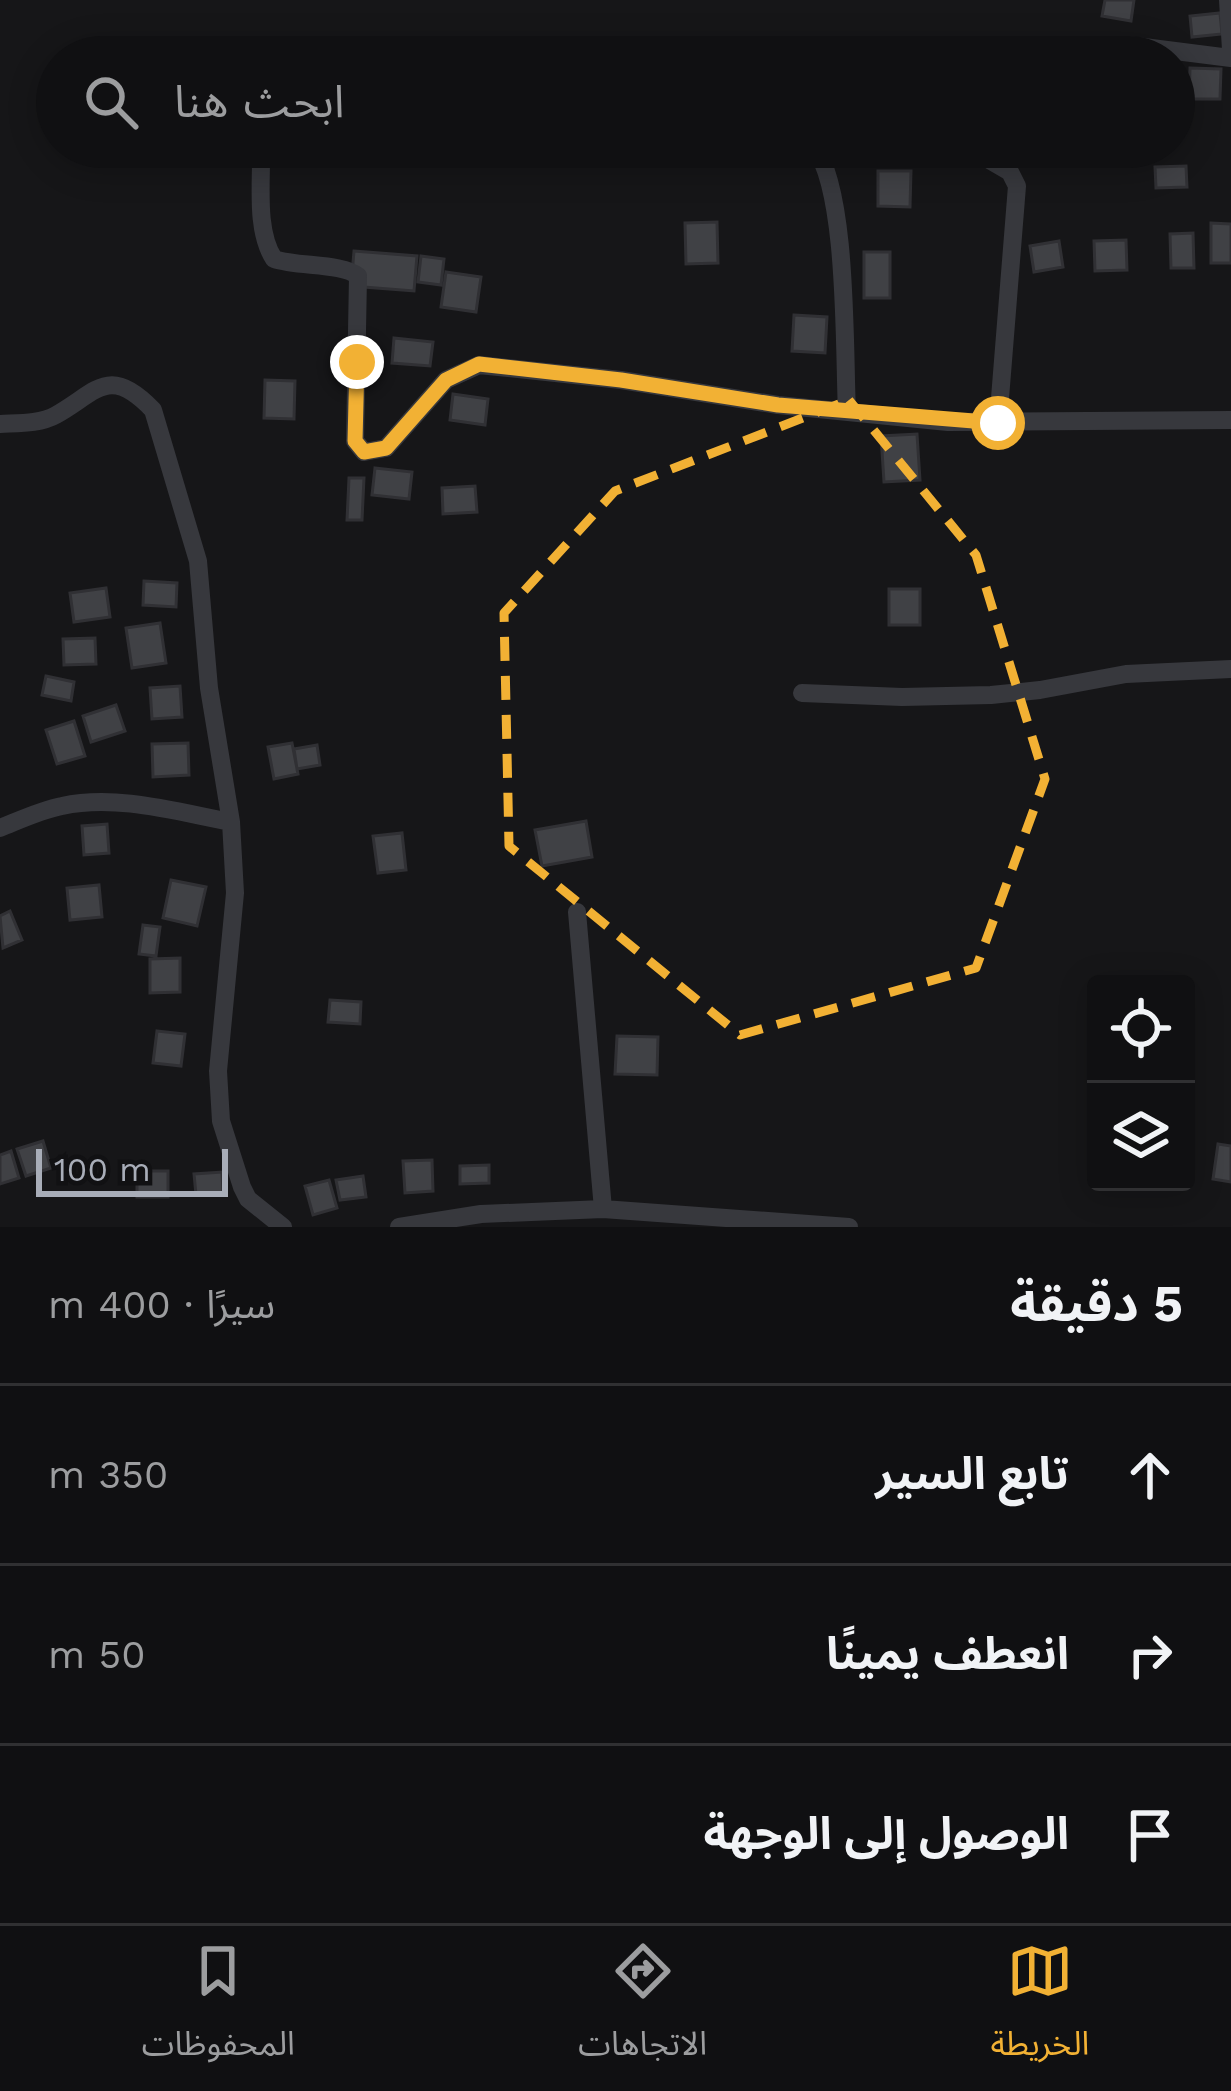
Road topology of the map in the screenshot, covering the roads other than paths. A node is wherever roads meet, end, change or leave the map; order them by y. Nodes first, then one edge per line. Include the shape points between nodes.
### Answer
1 (1228, 0) edge
2 (1195, 51) edge
3 (1231, 54) edge
4 (262, 168) edge
5 (824, 168) edge
6 (1003, 168) edge
7 (847, 412) junction
8 (1231, 420) edge
9 (998, 423) junction
10 (0, 424) edge
11 (1231, 669) edge
12 (802, 693) dead end
13 (231, 821) junction
14 (0, 828) edge
15 (577, 912) dead end
16 (603, 1209) junction
17 (724, 1223) edge
18 (755, 1224) edge
19 (283, 1227) edge
20 (399, 1227) edge
21 (849, 1227) edge

1 - 3 street
2 - 3 street
4 - 7 street via 274,259 358,276 355,441 364,452 386,448 446,380 479,364
5 - 7 street
6 - 9 street via 1017,186
7 - 9 street
8 - 9 street
10 - 13 street via 53,417 89,390 109,386 136,392 153,410 198,561 208,688
11 - 12 street via 1126,674 991,695
13 - 14 street via 86,802
13 - 19 street via 235,893 218,1071 221,1121 248,1198
15 - 16 street
16 - 17 street
16 - 20 street
17 - 18 street
18 - 21 street

